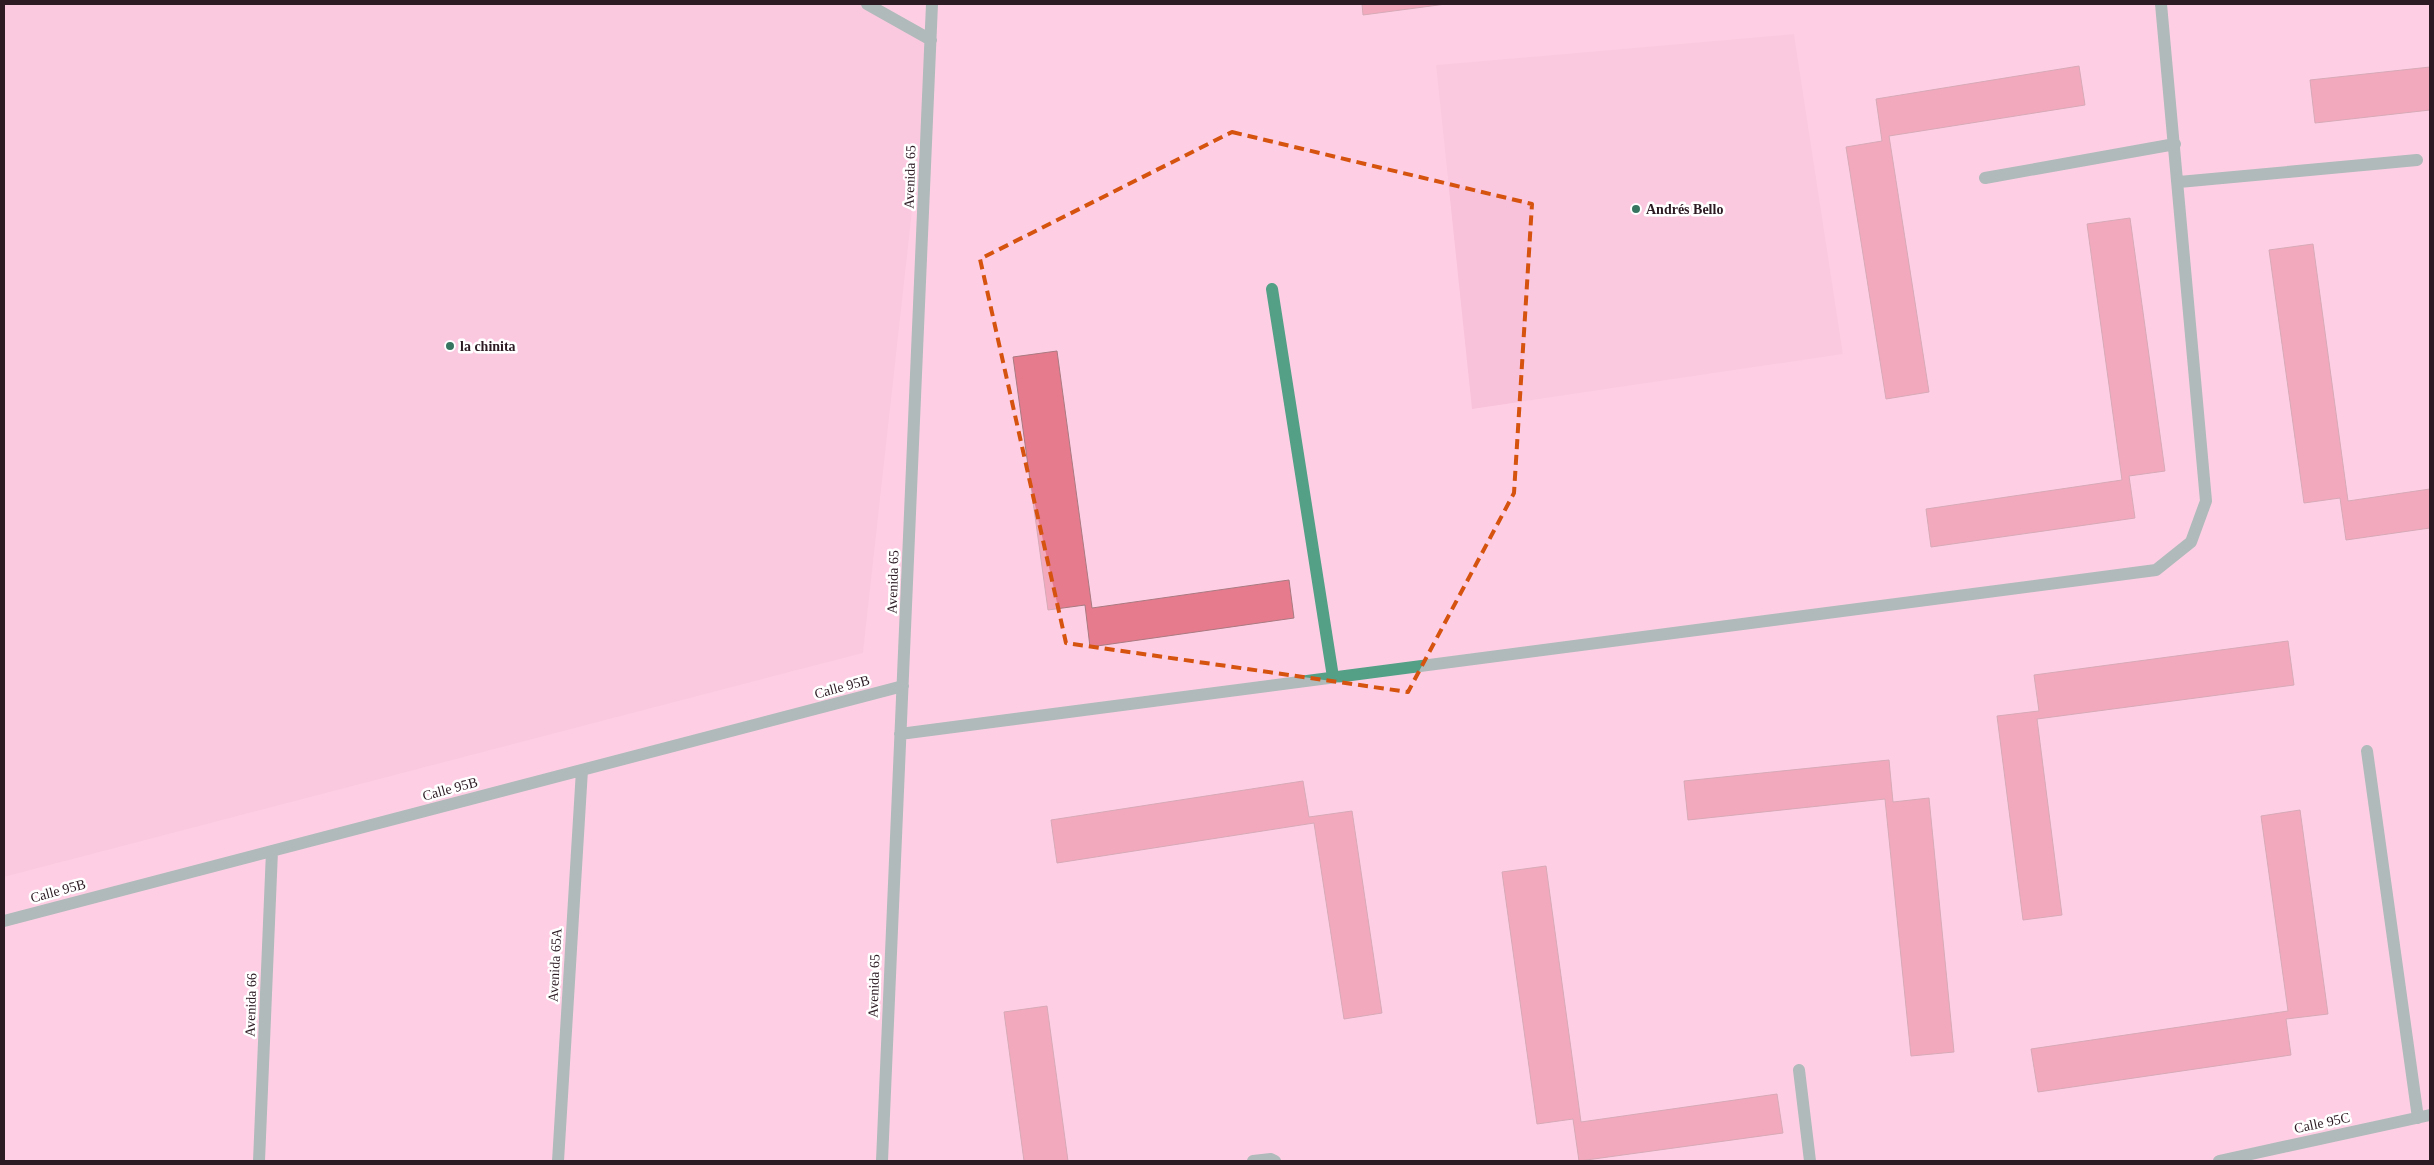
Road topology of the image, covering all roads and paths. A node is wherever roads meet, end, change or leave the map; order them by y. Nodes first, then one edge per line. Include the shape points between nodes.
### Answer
1 (867, 4) edge
2 (932, 4) edge
3 (2162, 4) edge
4 (931, 40) junction
5 (2175, 144) junction
6 (2417, 160) dead end
7 (1985, 178) dead end
8 (2179, 182) junction
9 (1272, 289) dead end
10 (1334, 677) junction
11 (903, 686) junction
12 (900, 734) junction
13 (2367, 751) dead end
14 (582, 770) junction
15 (272, 851) junction
16 (4, 921) edge
17 (1799, 1070) dead end
18 (2424, 1116) edge
19 (259, 1161) edge
20 (558, 1161) edge
21 (882, 1161) edge
22 (1253, 1161) edge
23 (1275, 1161) edge
24 (1810, 1161) edge
25 (2219, 1161) edge

1 - 4 street
2 - 4 street, Avenida 65
3 - 5 street
4 - 11 street, Avenida 65
5 - 7 street
5 - 8 street
6 - 8 street
8 - 10 street via 2206,501 2191,542 2156,570
9 - 10 street
10 - 12 street
11 - 12 street, Avenida 65
11 - 14 street, Calle 95B
12 - 21 street, Avenida 65
13 - 18 street
14 - 15 street, Calle 95B
14 - 20 street, Avenida 65A
15 - 16 street, Calle 95B
15 - 19 street, Avenida 66
17 - 24 street
18 - 25 street, Calle 95C
22 - 23 street

